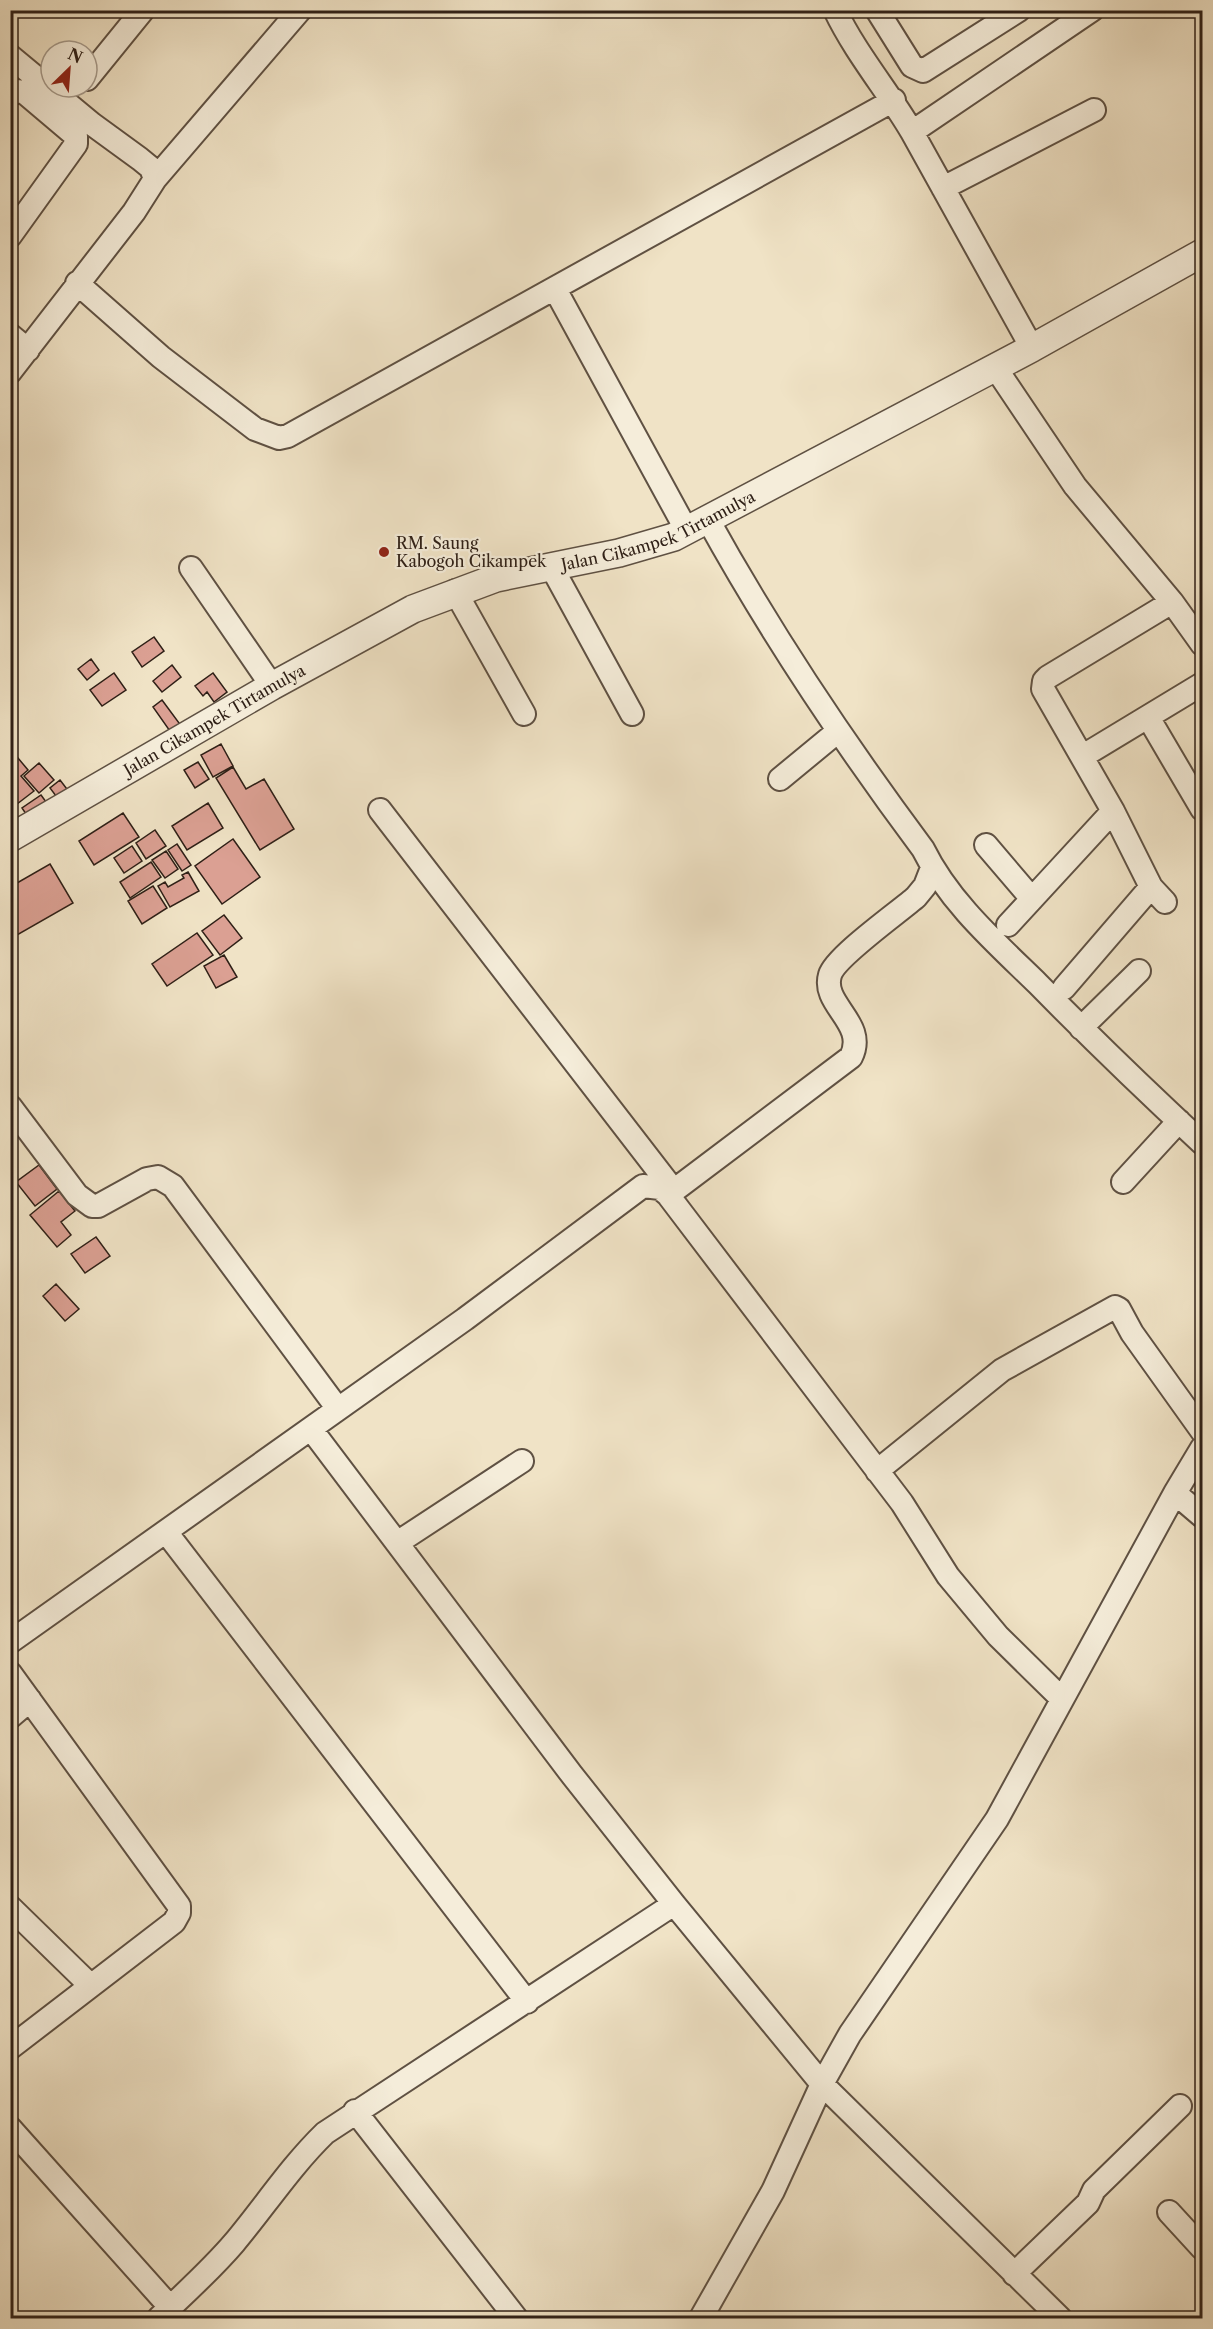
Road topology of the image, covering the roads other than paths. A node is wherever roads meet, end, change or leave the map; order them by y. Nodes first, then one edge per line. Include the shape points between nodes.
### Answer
1 (143, 10) edge
2 (300, 10) edge
3 (835, 10) edge
4 (877, 10) edge
5 (1019, 10) edge
6 (1092, 10) edge
7 (10, 56) edge
8 (99, 64) edge
9 (39, 74) edge
10 (10, 95) edge
11 (77, 99) edge
12 (894, 100) junction
13 (1094, 110) dead end
14 (912, 132) junction
15 (155, 178) junction
16 (943, 188) junction
17 (10, 236) edge
18 (1201, 258) edge
19 (77, 283) junction
20 (555, 289) junction
21 (10, 335) edge
22 (1032, 348) junction
23 (28, 350) junction
24 (995, 367) junction
25 (10, 372) edge
26 (697, 524) junction
27 (551, 566) junction
28 (191, 568) dead end
29 (455, 591) junction
30 (1172, 602) junction
31 (1203, 644) edge
32 (1203, 684) edge
33 (272, 686) junction
34 (524, 714) dead end
35 (632, 714) dead end
36 (1148, 717) junction
37 (837, 732) junction
38 (1083, 756) junction
39 (780, 779) dead end
40 (1203, 809) edge
41 (380, 810) dead end
42 (1113, 811) junction
43 (10, 838) edge
44 (986, 844) dead end
45 (932, 868) junction
46 (1032, 899) junction
47 (1008, 925) dead end
48 (1138, 971) dead end
49 (1064, 988) dead end
50 (1081, 1028) junction
51 (10, 1106) edge
52 (1179, 1121) junction
53 (1203, 1143) edge
54 (1123, 1182) dead end
55 (671, 1193) junction
56 (338, 1409) junction
57 (310, 1429) junction
58 (1203, 1431) edge
59 (1203, 1448) edge
60 (522, 1461) dead end
61 (877, 1471) junction
62 (1175, 1494) junction
63 (1203, 1516) edge
64 (166, 1532) junction
65 (397, 1543) junction
66 (10, 1642) edge
67 (10, 1673) edge
68 (1062, 1699) junction
69 (30, 1700) junction
70 (10, 1717) edge
71 (674, 1904) junction
72 (10, 1907) edge
73 (90, 1985) junction
74 (527, 2002) junction
75 (10, 2048) edge
76 (822, 2084) junction
77 (1180, 2106) dead end
78 (355, 2111) junction
79 (10, 2128) edge
80 (1169, 2212) dead end
81 (1203, 2248) edge
82 (1014, 2274) junction
83 (165, 2313) edge
84 (516, 2319) edge
85 (701, 2319) edge
86 (1060, 2319) edge

1 - 8 street
2 - 15 street
3 - 12 street via 844,30
4 - 5 street via 912,66 923,71
6 - 14 street
7 - 9 street
10 - 17 street via 24,92 76,136 76,144
11 - 15 street via 146,163
12 - 14 street
12 - 20 street
13 - 16 street
14 - 16 street
15 - 19 street via 134,212
16 - 22 street
18 - 22 street, Jalan Cikampek Tirtamulya
19 - 20 street via 161,357 255,429 279,438
19 - 23 street
20 - 26 street
21 - 23 street
22 - 24 street, Jalan Cikampek Tirtamulya
23 - 25 street
24 - 26 street, Jalan Cikampek Tirtamulya
24 - 30 street via 1075,486
26 - 27 street, Jalan Cikampek Tirtamulya via 653,544
26 - 37 street via 747,590
27 - 29 street, Jalan Cikampek Tirtamulya
27 - 35 street
28 - 33 street
29 - 33 street, Jalan Cikampek Tirtamulya via 383,624
29 - 34 street
30 - 31 street
30 - 38 street via 1044,681 1042,689
32 - 36 street
33 - 43 street, Jalan Cikampek Tirtamulya
36 - 38 street
36 - 40 street
37 - 39 street
37 - 45 street via 923,849
38 - 42 street
41 - 55 street
42 - 46 street
42 - 49 street via 1158,895
44 - 46 street
45 - 50 street via 974,921
45 - 55 street via 926,886 916,897 839,961 829,977 830,992 855,1034 851,1057
46 - 47 street
48 - 50 street
50 - 52 street
51 - 56 street via 76,1195 92,1206 147,1179 158,1177 173,1186
52 - 53 street
52 - 54 street
55 - 56 street via 643,1186
55 - 61 street
56 - 57 street
57 - 64 street
57 - 65 street
58 - 61 street via 1115,1307 1002,1370
59 - 62 street
60 - 65 street
61 - 68 street via 970,1604
62 - 63 street
62 - 68 street
64 - 66 street
64 - 74 street
65 - 71 street
67 - 69 street
68 - 76 street via 997,1819 864,2011
69 - 70 street
69 - 73 street via 179,1906 174,1922
71 - 74 street
71 - 76 street
72 - 73 street
73 - 75 street
74 - 78 street
76 - 82 street
76 - 85 street via 773,2191
77 - 82 street
78 - 83 street via 306,2152 233,2243
78 - 84 street
79 - 83 street
80 - 81 street
82 - 86 street

